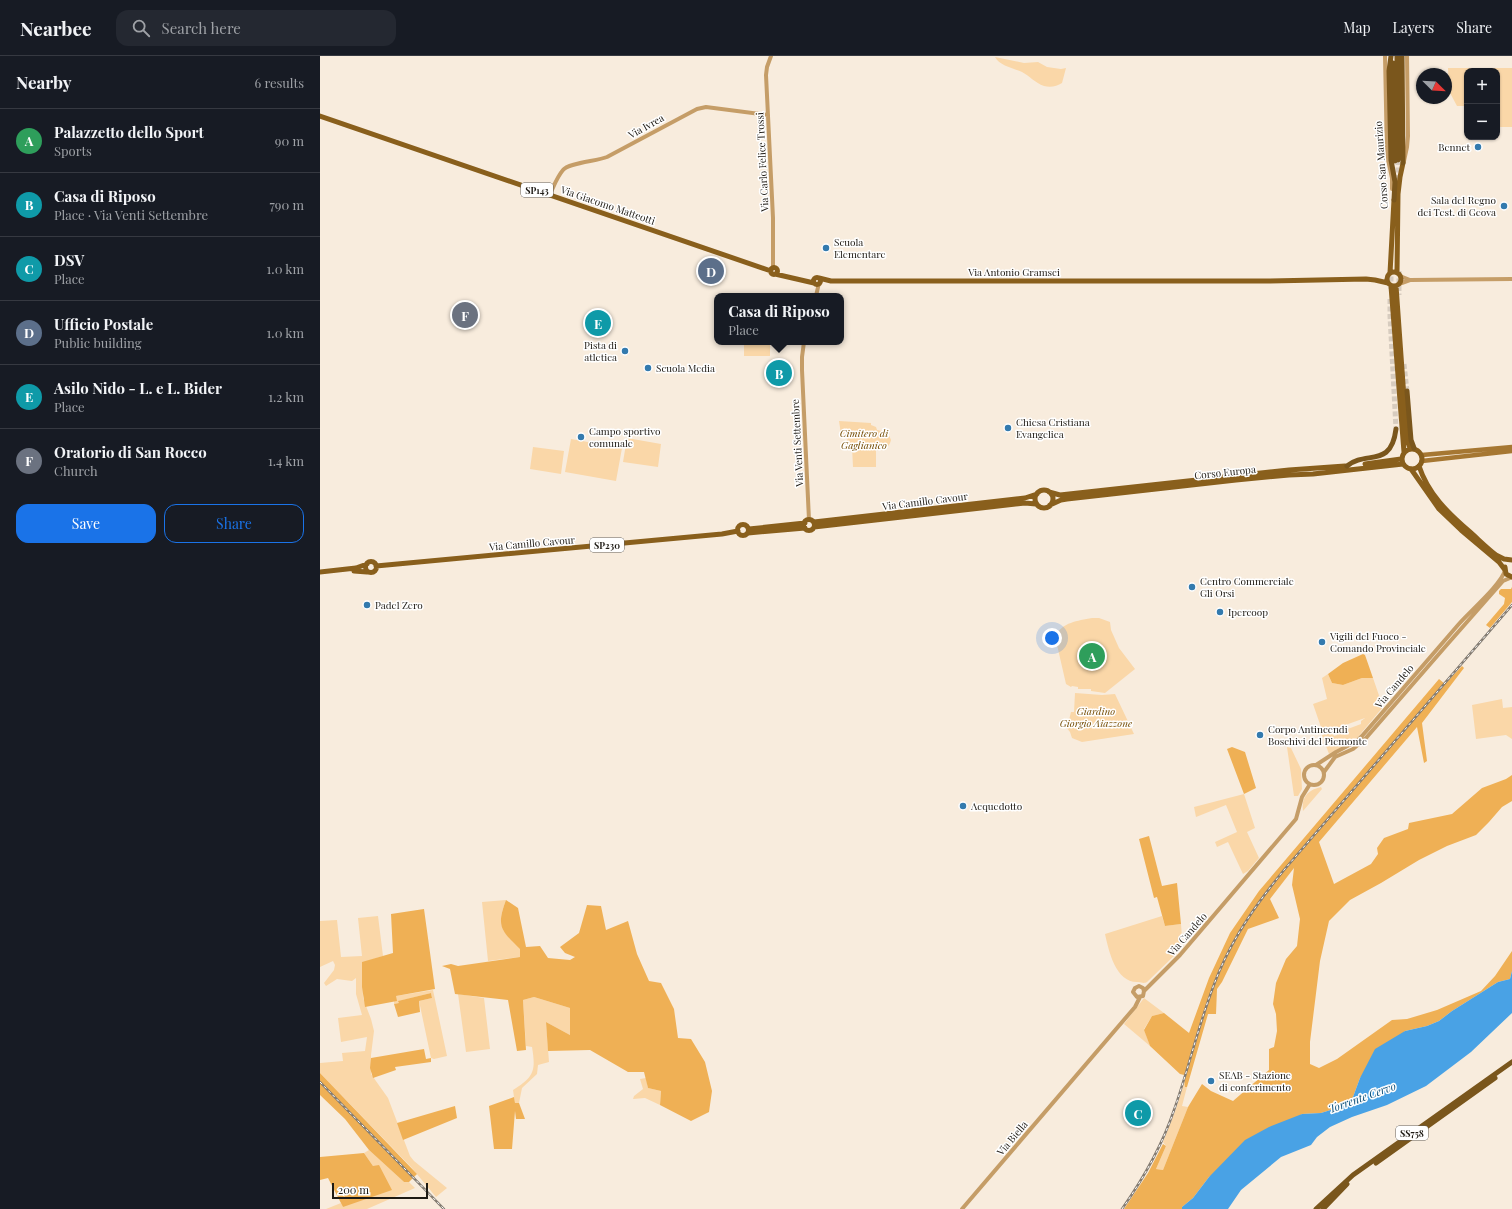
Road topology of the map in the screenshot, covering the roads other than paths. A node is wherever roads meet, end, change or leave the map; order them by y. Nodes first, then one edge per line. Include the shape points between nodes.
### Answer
1 (771, 56) edge
2 (1385, 56) edge
3 (1392, 56) edge
4 (1397, 56) edge
5 (1402, 56) edge
6 (1407, 56) edge
7 (768, 115) junction
8 (320, 116) edge
9 (1399, 161) junction
10 (550, 194) junction
11 (1394, 200) junction
12 (774, 270) junction
13 (1399, 274) junction
14 (1389, 275) junction
15 (1512, 279) edge
16 (1375, 280) junction
17 (1410, 280) junction
18 (817, 282) junction
19 (1394, 285) junction
20 (815, 293) edge
21 (804, 345) edge
22 (1407, 391) tunnel mouth
23 (1396, 429) tunnel mouth
24 (1512, 447) edge
25 (1412, 448) junction
26 (1512, 451) edge
27 (1404, 452) junction
28 (1421, 461) junction
29 (1402, 462) junction
30 (1347, 466) junction
31 (1411, 469) junction
32 (1049, 492) junction
33 (1037, 494) junction
34 (1034, 504) junction
35 (1050, 506) junction
36 (809, 524) junction
37 (738, 531) junction
38 (748, 531) junction
39 (1512, 560) edge
40 (367, 564) junction
41 (376, 566) junction
42 (1505, 570) junction
43 (333, 571) junction
44 (320, 572) edge
45 (368, 572) junction
46 (1512, 577) edge
47 (1316, 765) junction
48 (1324, 772) junction
49 (1310, 784) junction
50 (1157, 978) junction
51 (1142, 987) junction
52 (1144, 991) junction
53 (1134, 995) junction
54 (1140, 997) junction
55 (1131, 1012) junction
56 (1512, 1062) edge
57 (1512, 1066) edge
58 (962, 1209) edge
59 (1316, 1209) edge
60 (1322, 1209) edge

1 - 7 street, Via Carlo Felice Trossi via 766,75
2 - 11 street, Corso San Maurizio via 1387,155
3 - 9 highway
3 - 11 highway via 1389,78
4 - 9 highway
5 - 9 highway
6 - 9 street, Corso San Maurizio via 1408,136 1406,155
7 - 10 street, Via Ivrea via 706,107 697,109 607,157 564,168
7 - 12 street, Via Carlo Felice Trossi via 774,218
8 - 10 main road, Via Giacomo Matteotti / SP143
9 - 13 main road, Corso San Maurizio
10 - 12 main road, Via Giacomo Matteotti / SP143
11 - 14 main road, Corso San Maurizio
12 - 18 main road, Via Antonio Gramsci / SP143
13 - 14 main road
13 - 17 street
13 - 19 main road, Corso San Maurizio via 1401,280
14 - 16 main road
14 - 19 main road, Corso San Maurizio
15 - 17 street
16 - 18 main road, Via Antonio Gramsci / SP143
16 - 19 main road
17 - 19 street
18 - 20 street
19 - 25 main road via 1407,440
19 - 27 main road
21 - 36 street, Via Venti Settembre
22 - 25 highway
23 - 30 highway via 1387,451 1380,456 1352,462
24 - 28 main road
25 - 27 main road
25 - 28 main road via 1419,451
26 - 28 main road
27 - 29 main road
28 - 31 main road
28 - 39 main road via 1423,479 1450,514 1496,555
29 - 30 main road, Corso Europa
29 - 31 main road
29 - 35 main road, Corso Europa via 1313,474 1251,478 1067,499
30 - 32 main road, Corso Europa via 1060,495
31 - 42 main road via 1439,509
32 - 33 main road via 1044,490
32 - 35 main road via 1053,500
33 - 34 main road
33 - 36 main road, Via Camillo Cavour / SP230
34 - 35 main road via 1043,508
34 - 36 main road, Via Camillo Cavour / SP230
36 - 38 main road, Via Camillo Cavour / SP230
37 - 38 main road, Via Camillo Cavour / SP230 via 742,536
37 - 38 main road, Via Camillo Cavour / SP230 via 741,525 747,526
37 - 41 main road, Via Camillo Cavour / SP230
39 - 42 main road via 1506,563
40 - 41 main road, Via Camillo Cavour / SP230 via 373,562
40 - 43 main road, Via Camillo Cavour / SP230
40 - 45 main road
41 - 45 main road via 374,572
42 - 46 main road
42 - 47 street, Via Candelo via 1497,583 1362,736
43 - 44 main road, Via Camillo Cavour / SP230
43 - 45 main road, Via Camillo Cavour / SP230
46 - 48 street, Via Candelo via 1503,581 1366,738 1335,757
47 - 48 street
47 - 49 street via 1311,765 1305,771 1304,777
48 - 49 street via 1322,781
49 - 50 street, Via Candelo via 1302,798 1296,819 1180,955
50 - 51 street, Via Candelo
50 - 52 street, Via Candelo
51 - 52 street
51 - 53 street via 1134,988
52 - 54 street
53 - 54 street
53 - 55 street via 1135,1002
54 - 55 street
55 - 58 street, Via Biella
56 - 59 highway, SS758 via 1353,1175
57 - 60 highway, SS758 via 1355,1177

